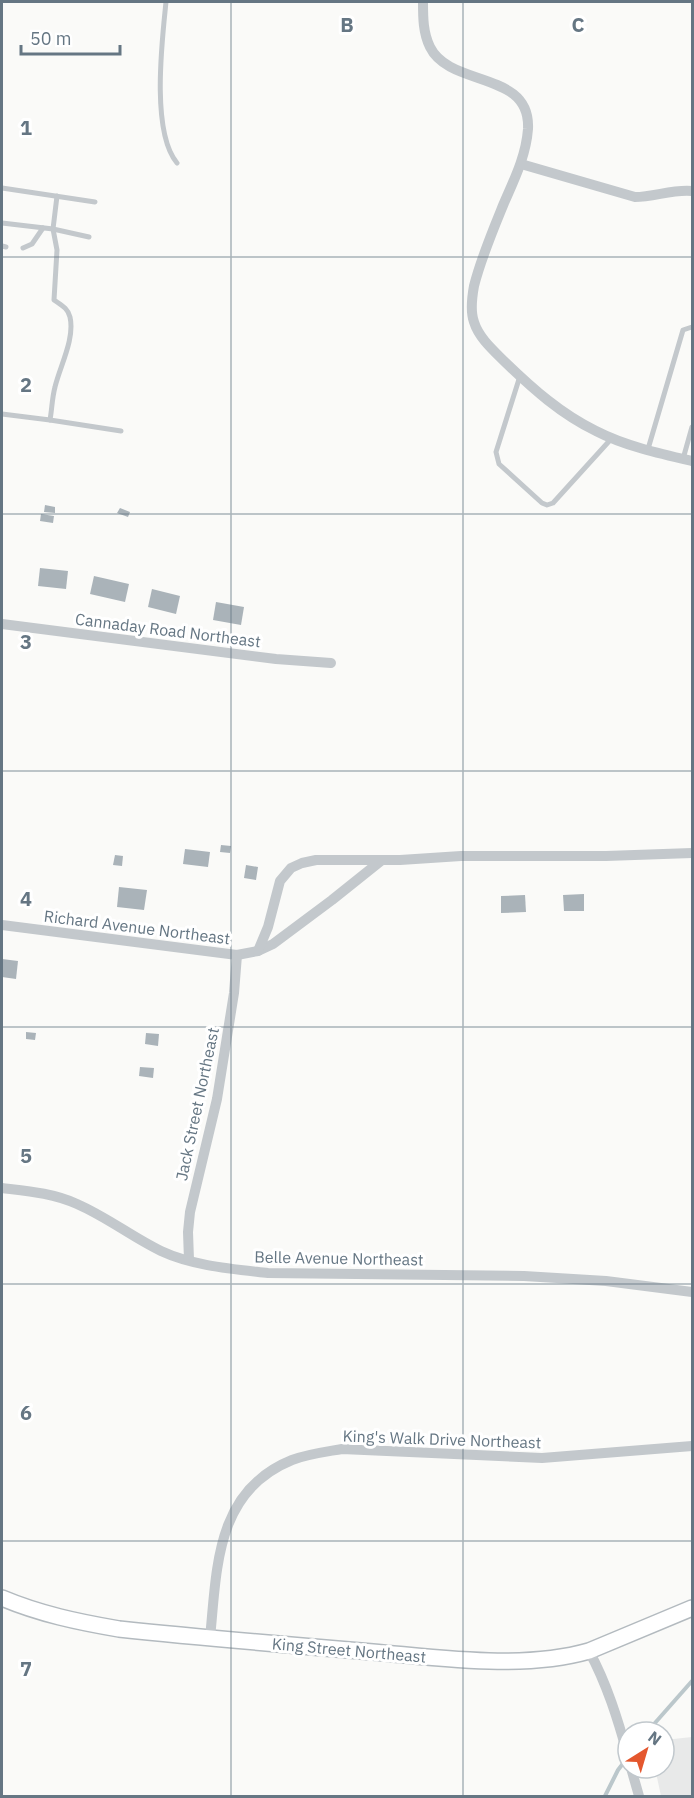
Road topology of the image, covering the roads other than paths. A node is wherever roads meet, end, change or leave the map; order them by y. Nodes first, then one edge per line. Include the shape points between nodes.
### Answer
1 (166, 2) edge
2 (423, 2) edge
3 (177, 163) dead end
4 (521, 164) junction
5 (2, 188) edge
6 (693, 192) edge
7 (57, 196) junction
8 (95, 202) dead end
9 (2, 223) edge
10 (43, 228) junction
11 (53, 229) junction
12 (89, 237) dead end
13 (23, 248) dead end
14 (693, 327) edge
15 (520, 376) junction
16 (2, 414) edge
17 (50, 420) junction
18 (693, 427) edge
19 (121, 431) dead end
20 (612, 438) junction
21 (648, 449) junction
22 (688, 460) edge
23 (2, 624) edge
24 (331, 663) dead end
25 (693, 853) edge
26 (382, 860) junction
27 (2, 925) edge
28 (258, 951) junction
29 (237, 954) junction
30 (2, 1188) edge
31 (189, 1260) junction
32 (693, 1292) edge
33 (693, 1446) edge
34 (2, 1598) edge
35 (693, 1608) edge
36 (210, 1638) junction
37 (590, 1651) junction
38 (619, 1720) edge
39 (635, 1780) edge
40 (639, 1797) edge

1 - 3 lane via 160,64 162,126 167,147
2 - 4 street via 425,35 442,63 506,88 522,105 528,128
4 - 6 street via 635,197
4 - 15 street via 472,294 474,321 481,336
5 - 7 lane
7 - 8 lane
7 - 11 lane
9 - 10 lane
10 - 11 lane
10 - 13 lane via 32,244
11 - 12 lane
11 - 17 lane via 57,250 54,300 66,308 70,318 69,344 54,391
14 - 21 lane via 683,330
15 - 20 street via 573,419
15 - 20 lane via 496,457 542,503 553,504
16 - 17 lane
17 - 19 lane
18 - 22 lane
20 - 21 street
21 - 22 street
23 - 24 street, Cannaday Road Northeast
25 - 26 street
26 - 28 street, Richard Avenue Northeast via 273,944
26 - 28 street via 316,860 291,868 280,881
27 - 29 street, Richard Avenue Northeast
28 - 29 street, Richard Avenue Northeast
29 - 31 street, Jack Street Northeast via 217,1100 190,1212
30 - 31 street, Belle Avenue Northeast via 76,1203 162,1251
31 - 32 street, Belle Avenue Northeast via 268,1273 524,1276
33 - 36 street, King's Walk Drive Northeast via 542,1458 342,1449 292,1460 251,1487 226,1528 219,1554
34 - 36 street, King Street Northeast via 42,1614 80,1623
35 - 37 street, King Street Northeast
36 - 37 street, King Street Northeast via 510,1662
37 - 38 street
39 - 40 street

